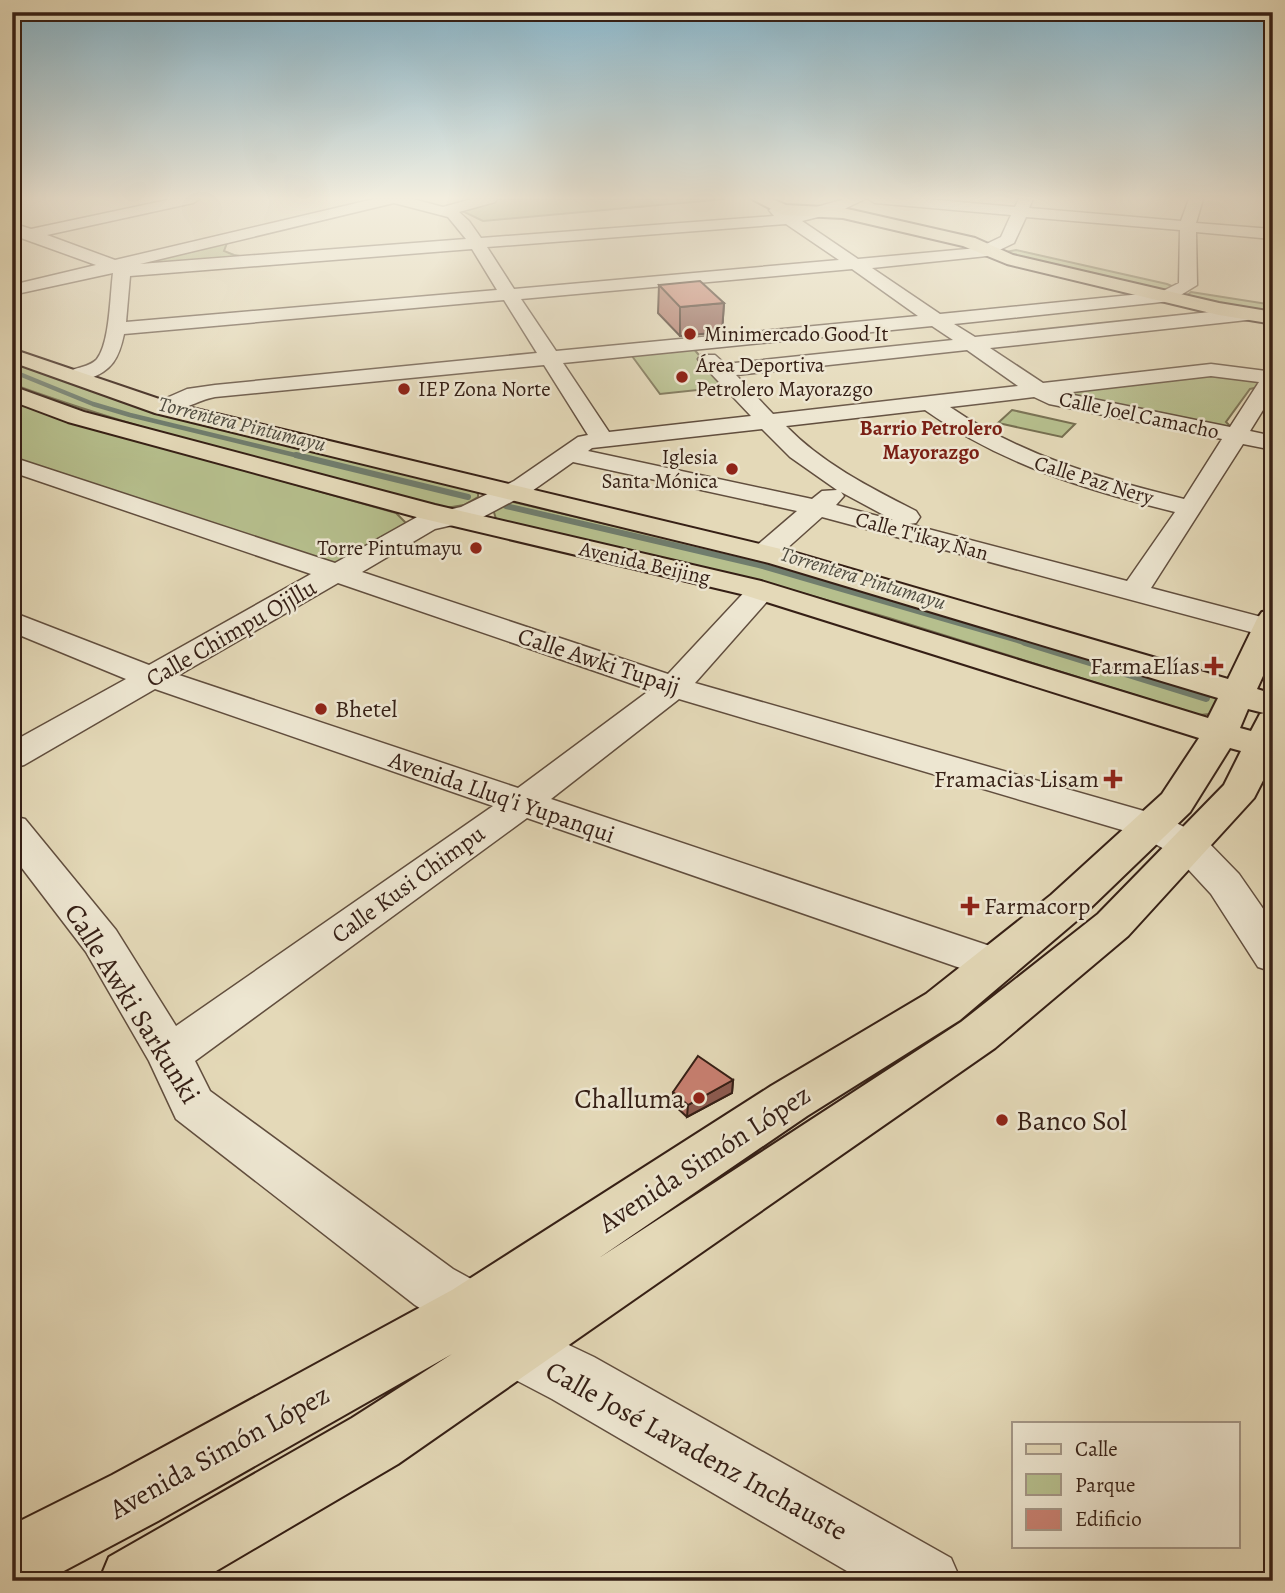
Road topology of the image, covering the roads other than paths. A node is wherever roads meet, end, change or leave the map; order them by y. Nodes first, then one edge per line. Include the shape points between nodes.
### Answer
1 (96, 273) edge
2 (118, 273) edge
3 (496, 273) edge
4 (755, 273) edge
5 (867, 273) edge
6 (1067, 273) edge
7 (1129, 273) edge
8 (1188, 273) edge
9 (1188, 285) junction
10 (12, 290) edge
11 (509, 294) junction
12 (1165, 297) junction
13 (1273, 302) edge
14 (1247, 314) junction
15 (1273, 318) edge
16 (937, 320) junction
17 (114, 329) junction
18 (692, 343) junction
19 (974, 345) junction
20 (12, 355) edge
21 (552, 358) junction
22 (719, 371) junction
23 (74, 377) junction
24 (1272, 378) edge
25 (1039, 389) junction
26 (12, 393) edge
27 (929, 402) junction
28 (163, 408) junction
29 (766, 421) junction
30 (1236, 436) junction
31 (602, 439) junction
32 (1273, 443) edge
33 (568, 454) junction
34 (12, 464) edge
35 (845, 484) junction
36 (511, 492) junction
37 (817, 508) junction
38 (1191, 508) junction
39 (453, 517) junction
40 (765, 553) junction
41 (1026, 564) junction
42 (338, 573) junction
43 (761, 591) junction
44 (1134, 592) junction
45 (12, 621) edge
46 (1271, 625) edge
47 (154, 677) junction
48 (674, 687) junction
49 (1230, 713) junction
50 (1269, 733) edge
51 (12, 757) edge
52 (1256, 794) edge
53 (521, 804) junction
54 (12, 828) edge
55 (1170, 836) junction
56 (1273, 956) edge
57 (993, 967) junction
58 (169, 1055) junction
59 (493, 1329) junction
60 (12, 1561) edge
61 (133, 1581) edge
62 (928, 1581) edge

1 - 10 street
2 - 17 street
3 - 11 street
4 - 11 street
5 - 16 street, Calle Joel Camacho
6 - 12 main road
7 - 9 main road
8 - 9 street
9 - 12 street
9 - 13 main road
11 - 17 street
11 - 21 street
12 - 14 main road
12 - 16 street
14 - 15 main road
14 - 19 street
16 - 18 street
16 - 19 street, Calle Joel Camacho
17 - 23 street via 107,360
18 - 21 street
18 - 22 street
19 - 22 street
19 - 25 street, Calle Joel Camacho
20 - 23 main road, Avenida Beijing
21 - 28 street via 215,391
21 - 31 street
22 - 29 street
23 - 28 main road, Avenida Beijing
24 - 25 street, Calle Chimpu Ojjllu via 1211,370
24 - 30 street
25 - 27 street, Calle Chimpu Ojjllu
25 - 30 street, Calle Joel Camacho via 1049,397
26 - 39 main road, Avenida Beijing via 76,417
27 - 29 street, Calle Chimpu Ojjllu
27 - 38 street, Calle Paz Nery via 964,427 1027,459 1130,494
28 - 36 main road, Avenida Beijing
29 - 31 street, Calle Chimpu Ojjllu
29 - 35 street via 798,452
30 - 32 street, Calle Joel Camacho
30 - 38 street
31 - 33 street, Calle Chimpu Ojjllu via 586,442
33 - 36 street, Calle Chimpu Ojjllu
33 - 37 street, Calle T'ikay Ñan
34 - 42 street, Calle Awki Tupajj
35 - 37 street
35 - 41 street via 928,526
36 - 39 street, Calle Chimpu Ojjllu
36 - 40 main road, Avenida Beijing
37 - 40 street
37 - 41 street, Calle T'ikay Ñan
38 - 44 street
39 - 42 street, Calle Chimpu Ojjllu via 426,523
39 - 43 main road, Avenida Beijing
40 - 49 main road, Avenida Beijing
41 - 44 street, Calle T'ikay Ñan
42 - 47 street, Calle Chimpu Ojjllu
42 - 48 street, Calle Awki Tupajj
43 - 48 street, Calle Kusi Chimpu
43 - 49 main road, Avenida Beijing
44 - 46 street, Calle T'ikay Ñan
45 - 47 street, Avenida Lluq'i Yupanqui
46 - 49 main road, Avenida Simón López
47 - 51 street, Calle Chimpu Ojjllu
47 - 53 street, Avenida Lluq'i Yupanqui
48 - 53 street, Calle Kusi Chimpu
48 - 55 street, Calle Awki Tupajj
49 - 50 main road, Avenida Beijing
49 - 55 main road, Avenida Simón López via 1176,803
50 - 52 main road, Avenida Simón López
52 - 55 main road, Avenida Simón López
53 - 57 street, Avenida Lluq'i Yupanqui via 981,959
53 - 58 street, Calle Kusi Chimpu
54 - 58 street, Calle Awki Sarkunki via 101,942
55 - 56 street via 1225,884
55 - 57 main road, Avenida Simón López via 1066,906
55 - 59 main road, Avenida Simón López via 1113,925 978,1035
57 - 59 main road, Avenida Simón López via 943,1007 789,1101
58 - 59 street, Calle Awki Sarkunki via 192,1105
59 - 60 main road, Avenida Simón López
59 - 61 main road, Avenida Simón López via 375,1441
59 - 62 street, Calle José Lavadenz Inchauste

